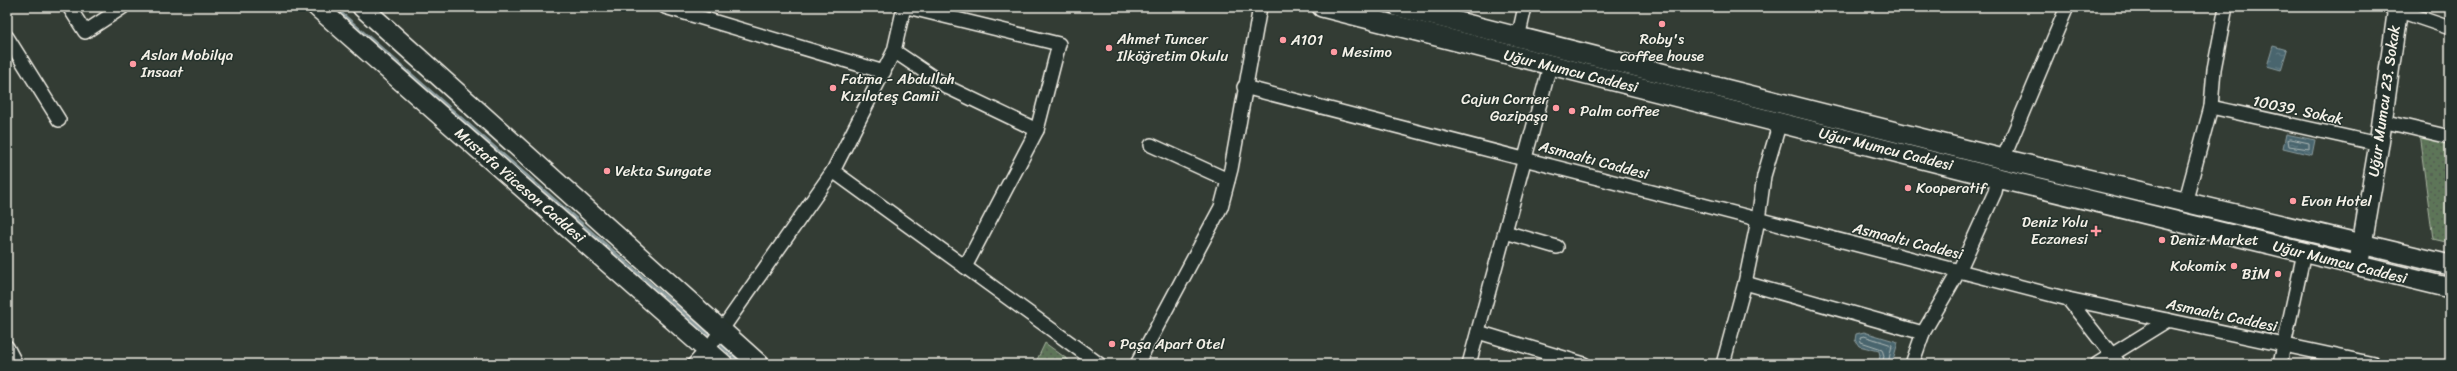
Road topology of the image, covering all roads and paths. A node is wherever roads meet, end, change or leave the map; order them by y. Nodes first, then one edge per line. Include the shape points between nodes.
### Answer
1 (69, 7) edge
2 (123, 7) edge
3 (316, 7) edge
4 (362, 7) edge
5 (665, 7) edge
6 (906, 7) edge
7 (1260, 7) edge
8 (1322, 7) edge
9 (1399, 7) edge
10 (1525, 7) edge
11 (2067, 7) edge
12 (2395, 8) edge
13 (2225, 12) dead end
14 (2450, 28) edge
15 (7, 37) edge
16 (1518, 38) junction
17 (894, 51) junction
18 (1550, 66) junction
19 (884, 72) junction
20 (1244, 86) junction
21 (2211, 107) junction
22 (59, 120) dead end
23 (2382, 121) junction
24 (1780, 122) junction
25 (1038, 130) junction
26 (2450, 137) edge
27 (2379, 144) junction
28 (1151, 145) dead end
29 (1526, 158) junction
30 (2003, 160) junction
31 (833, 171) junction
32 (1998, 178) junction
33 (1228, 180) junction
34 (2185, 203) junction
35 (1758, 220) junction
36 (1506, 232) junction
37 (2364, 246) junction
38 (1558, 247) dead end
39 (2304, 253) junction
40 (2357, 265) junction
41 (2450, 265) edge
42 (965, 267) junction
43 (1959, 271) junction
44 (1745, 284) junction
45 (2450, 288) edge
46 (2068, 299) junction
47 (2168, 320) junction
48 (1478, 332) junction
49 (1923, 333) junction
50 (714, 340) junction
51 (2284, 344) junction
52 (7, 347) edge
53 (2115, 359) edge
54 (16, 364) edge
55 (694, 364) edge
56 (723, 364) edge
57 (759, 364) edge
58 (1099, 364) edge
59 (1137, 364) edge
60 (1469, 364) edge
61 (1584, 364) edge
62 (1723, 364) edge
63 (1912, 364) edge
64 (2097, 364) edge
65 (2280, 364) edge
66 (2374, 364) edge

1 - 2 street via 85,32
3 - 50 main road, Mustafa Yüceson Caddesi
4 - 50 main road, Mustafa Yüceson Caddesi
5 - 19 street
6 - 17 street
6 - 25 street via 1059,44
7 - 20 street
8 - 18 main road, Uğur Mumcu Caddesi
9 - 16 main road, Uğur Mumcu Caddesi
10 - 16 street
11 - 30 street
12 - 14 street
12 - 23 main road, Uğur Mumcu 23. Sokak
13 - 21 street via 2214,69
15 - 22 street
16 - 30 main road, Uğur Mumcu Caddesi
17 - 19 street
17 - 25 street via 950,88
18 - 24 main road, Uğur Mumcu Caddesi
18 - 29 street, Asmaaltı Caddesi
19 - 31 street
20 - 29 street, Asmaaltı Caddesi
20 - 33 street
21 - 27 street, 10039. Sokak
21 - 34 street
23 - 26 street
23 - 27 main road, Uğur Mumcu 23. Sokak
24 - 32 main road, Uğur Mumcu Caddesi
24 - 35 street via 1764,176
25 - 42 street
27 - 37 main road, Uğur Mumcu 23. Sokak
28 - 33 street
29 - 35 street, Asmaaltı Caddesi
29 - 36 street, Asmaaltı Caddesi
30 - 32 main road
30 - 34 main road, Uğur Mumcu Caddesi
31 - 42 street
31 - 50 street
32 - 39 main road, Uğur Mumcu Caddesi
32 - 43 street via 1995,192
33 - 59 street via 1221,207
34 - 37 main road, Uğur Mumcu Caddesi
35 - 43 street, Asmaaltı Caddesi
35 - 44 street
36 - 38 street
36 - 48 street, Asmaaltı Caddesi
37 - 40 main road, Uğur Mumcu 23. Sokak
37 - 41 main road, Uğur Mumcu Caddesi
39 - 40 main road, Uğur Mumcu Caddesi
39 - 51 street
40 - 45 main road, Uğur Mumcu Caddesi
42 - 58 street
43 - 46 street, Asmaaltı Caddesi
43 - 49 street
44 - 49 street
44 - 62 street
46 - 47 street, Asmaaltı Caddesi
46 - 53 street
47 - 51 street, Asmaaltı Caddesi
47 - 53 street
48 - 60 street, Asmaaltı Caddesi
48 - 61 street
49 - 63 street
50 - 55 street
50 - 56 main road, Mustafa Yüceson Caddesi
50 - 57 main road, Mustafa Yüceson Caddesi
51 - 65 street
51 - 66 street, Asmaaltı Caddesi
52 - 54 street
53 - 64 street

